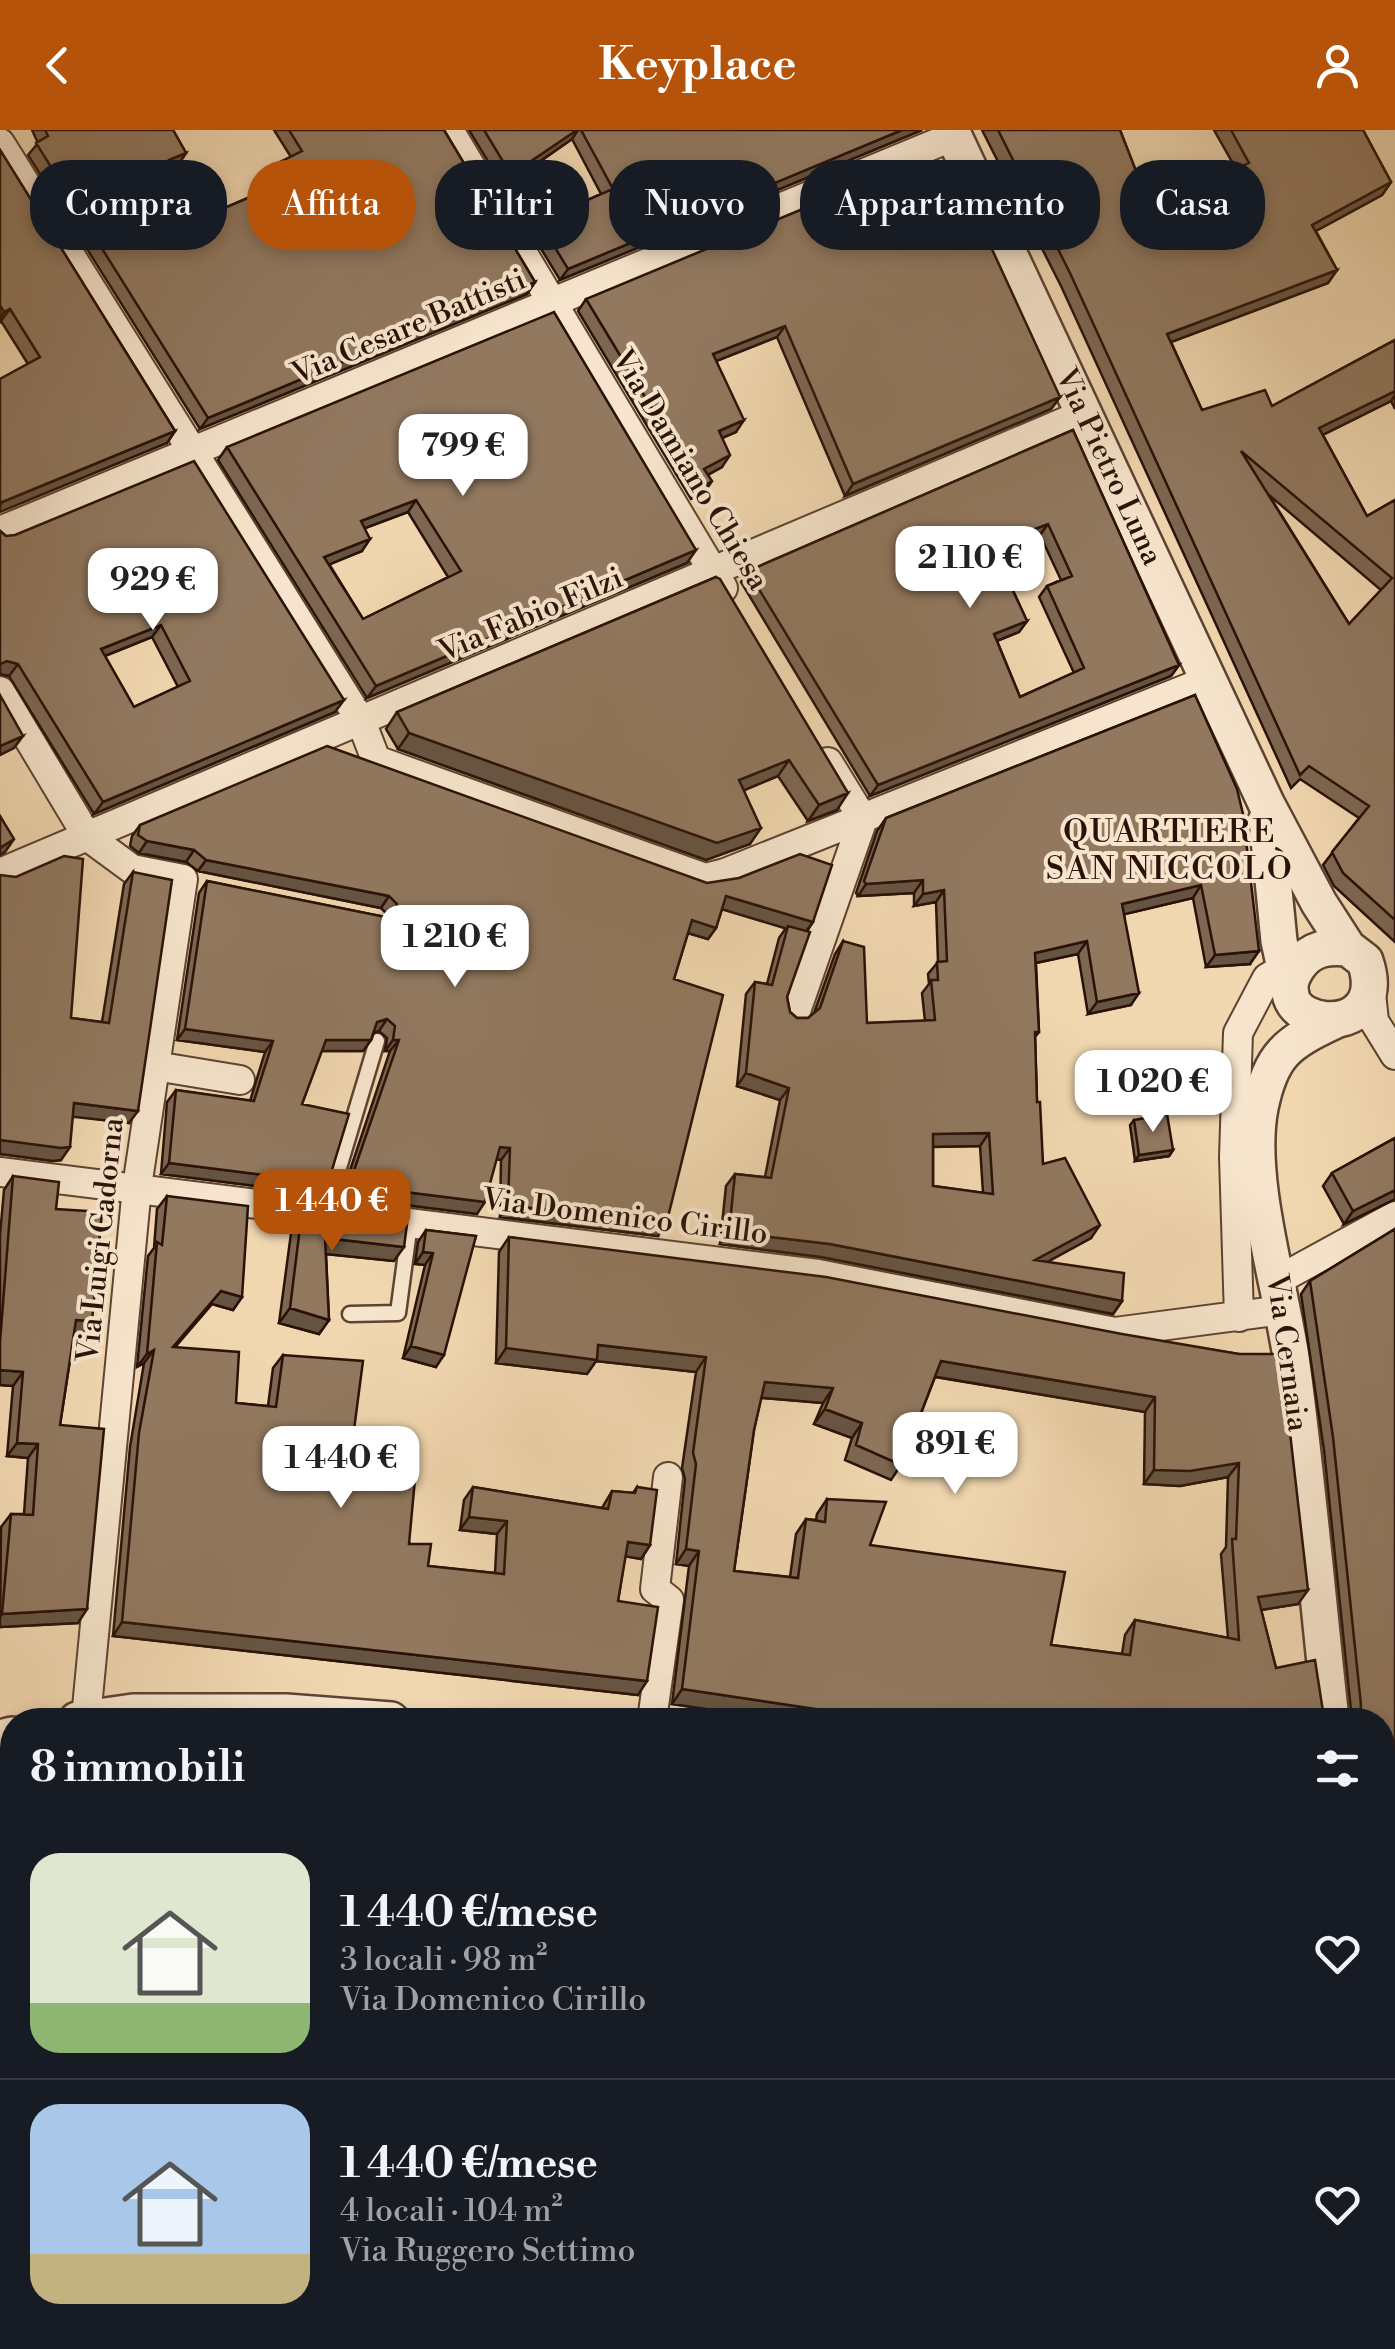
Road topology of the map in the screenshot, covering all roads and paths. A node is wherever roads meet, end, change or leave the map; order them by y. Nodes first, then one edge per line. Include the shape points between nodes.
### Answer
1 (449, 130) edge
2 (953, 133) edge
3 (0, 142) edge
4 (552, 302) junction
5 (1086, 413) junction
6 (193, 452) junction
7 (0, 532) edge
8 (714, 573) junction
9 (734, 606) edge
10 (1206, 681) junction
11 (0, 691) edge
12 (361, 721) junction
13 (814, 737) edge
14 (1266, 804) junction
15 (863, 819) junction
16 (88, 836) junction
17 (0, 873) edge
18 (1370, 969) edge
19 (1295, 971) junction
20 (795, 1014) edge
21 (1361, 1021) edge
22 (377, 1041) edge
23 (1395, 1055) edge
24 (155, 1066) junction
25 (240, 1080) dead end
26 (0, 1172) edge
27 (137, 1187) junction
28 (326, 1211) junction
29 (1395, 1216) edge
30 (410, 1222) junction
31 (1280, 1295) junction
32 (350, 1314) dead end
33 (1239, 1317) junction
34 (668, 1477) dead end
35 (83, 1708) edge
36 (654, 1708) edge
37 (1330, 1708) edge

1 - 4 street, Via Damiano Chiesa
2 - 4 street, Via Cesare Battisti
2 - 5 street, Via Pietro Luna
3 - 6 street
4 - 6 street, Via Cesare Battisti
4 - 8 street, Via Damiano Chiesa
5 - 8 street, Via Fabio Filzi
5 - 10 street, Via Pietro Luna
6 - 7 street, Via Cesare Battisti
6 - 12 street
8 - 9 street, Via Damiano Chiesa
8 - 12 street, Via Fabio Filzi
10 - 14 street, Via Pietro Luna
10 - 15 street
11 - 16 street
12 - 15 street via 376,760 705,878
12 - 16 street, Via Fabio Filzi
13 - 15 street
14 - 18 street, Via Pietro Luna via 1319,903
14 - 19 street, Via Pietro Luna via 1273,890
15 - 20 street
16 - 17 street, Via Fabio Filzi
16 - 24 street, Via Luigi Cadorna via 132,869 193,881
18 - 19 street via 1323,948
18 - 21 street
19 - 21 street via 1296,1006 1313,1019
19 - 33 street, Via Cernaia via 1267,978 1238,1033
21 - 23 street
21 - 31 street, Via Cernaia via 1292,1042 1276,1060 1260,1108 1258,1163
22 - 28 lane
24 - 25 street
24 - 27 street, Via Luigi Cadorna
26 - 27 street, Via Domenico Cirillo
27 - 28 street, Via Domenico Cirillo
27 - 35 street, Via Luigi Cadorna
28 - 30 street, Via Domenico Cirillo
29 - 31 street, Via Domenico Cirillo
30 - 32 lane via 398,1312
30 - 33 street, Via Domenico Cirillo via 818,1274 1115,1332
31 - 33 street, Via Domenico Cirillo
31 - 37 street, Via Cernaia
34 - 36 street via 655,1589 669,1600

